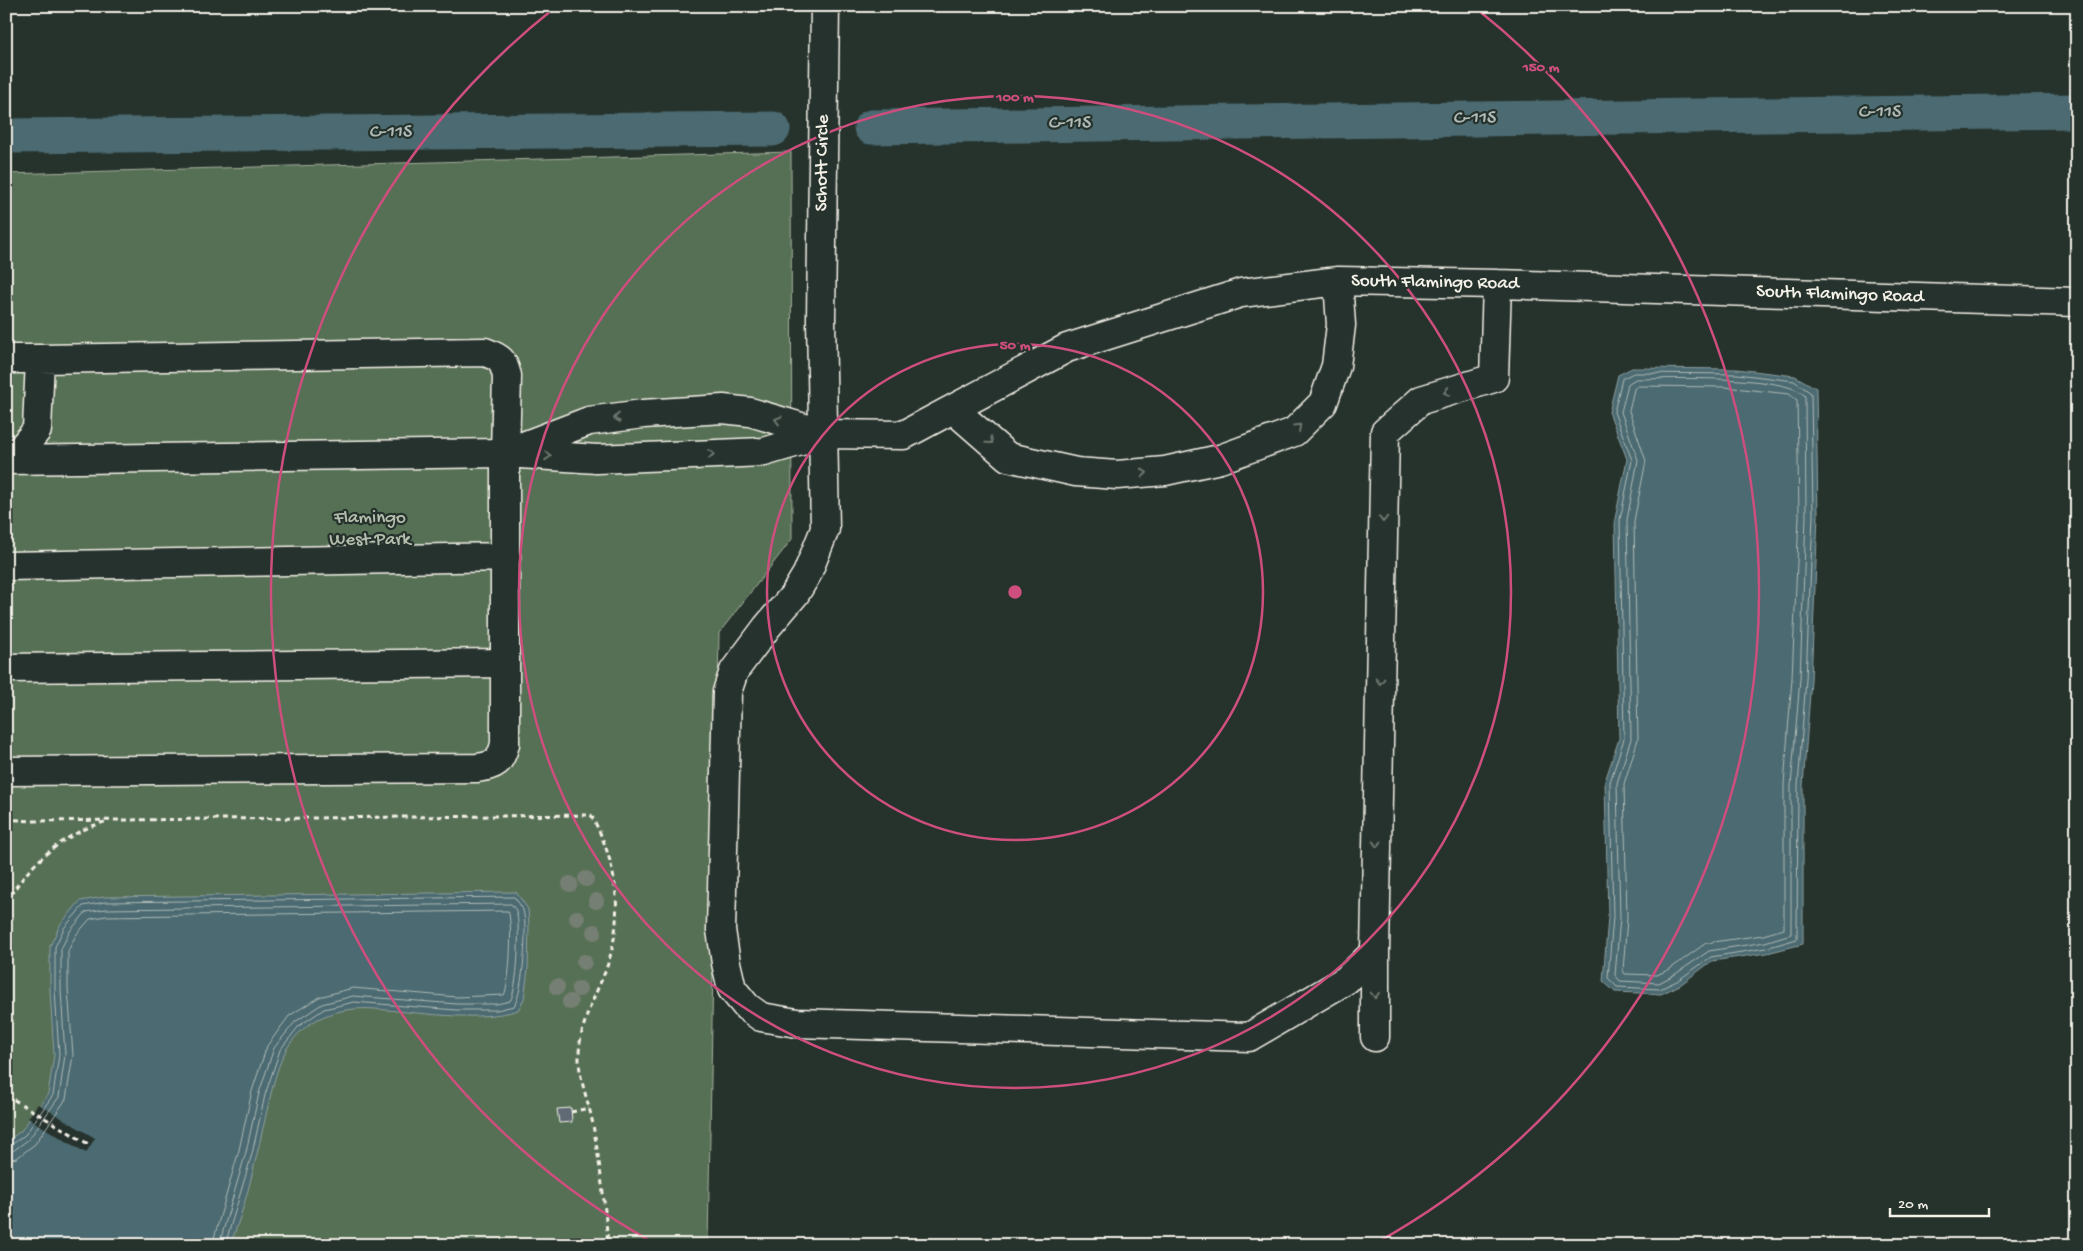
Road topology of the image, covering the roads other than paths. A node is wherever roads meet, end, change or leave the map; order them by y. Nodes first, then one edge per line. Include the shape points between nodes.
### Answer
1 (825, 17) edge
2 (1338, 281) junction
3 (1497, 284) junction
4 (2077, 302) edge
5 (6, 359) edge
6 (40, 359) junction
7 (953, 409) junction
8 (825, 434) junction
9 (504, 453) junction
10 (6, 460) edge
11 (506, 556) junction
12 (6, 566) edge
13 (505, 663) junction
14 (6, 668) edge
15 (6, 771) edge
16 (1375, 952) junction
17 (1374, 1037) dead end

1 - 8 street, Schott Circle via 821,274
2 - 3 street, South Flamingo Road
2 - 7 street, South Flamingo Road via 1241,293 1067,348
7 -> 2 street via 1008,457 1076,472 1117,475 1165,471 1229,456 1294,432 1323,402 1336,366 1341,325
3 - 4 street, South Flamingo Road
3 -> 16 street via 1494,378 1421,400 1384,432
5 - 6 street
6 - 9 street via 485,352 498,357 507,376
6 - 10 street via 37,430 22,448
7 - 8 street, South Flamingo Road via 904,435
9 -> 8 street via 597,459 764,452
8 -> 9 street via 750,412 723,409 642,414 589,422
8 - 16 street, Schott Circle via 825,529 815,556 795,594 734,671 727,692 722,930 732,989 747,1007 761,1017 797,1023 1249,1037 1346,980
9 - 10 street
9 - 11 street
11 - 12 street
11 - 13 street
13 - 14 street
13 - 15 street via 505,744 501,758 491,766
16 -> 17 street

